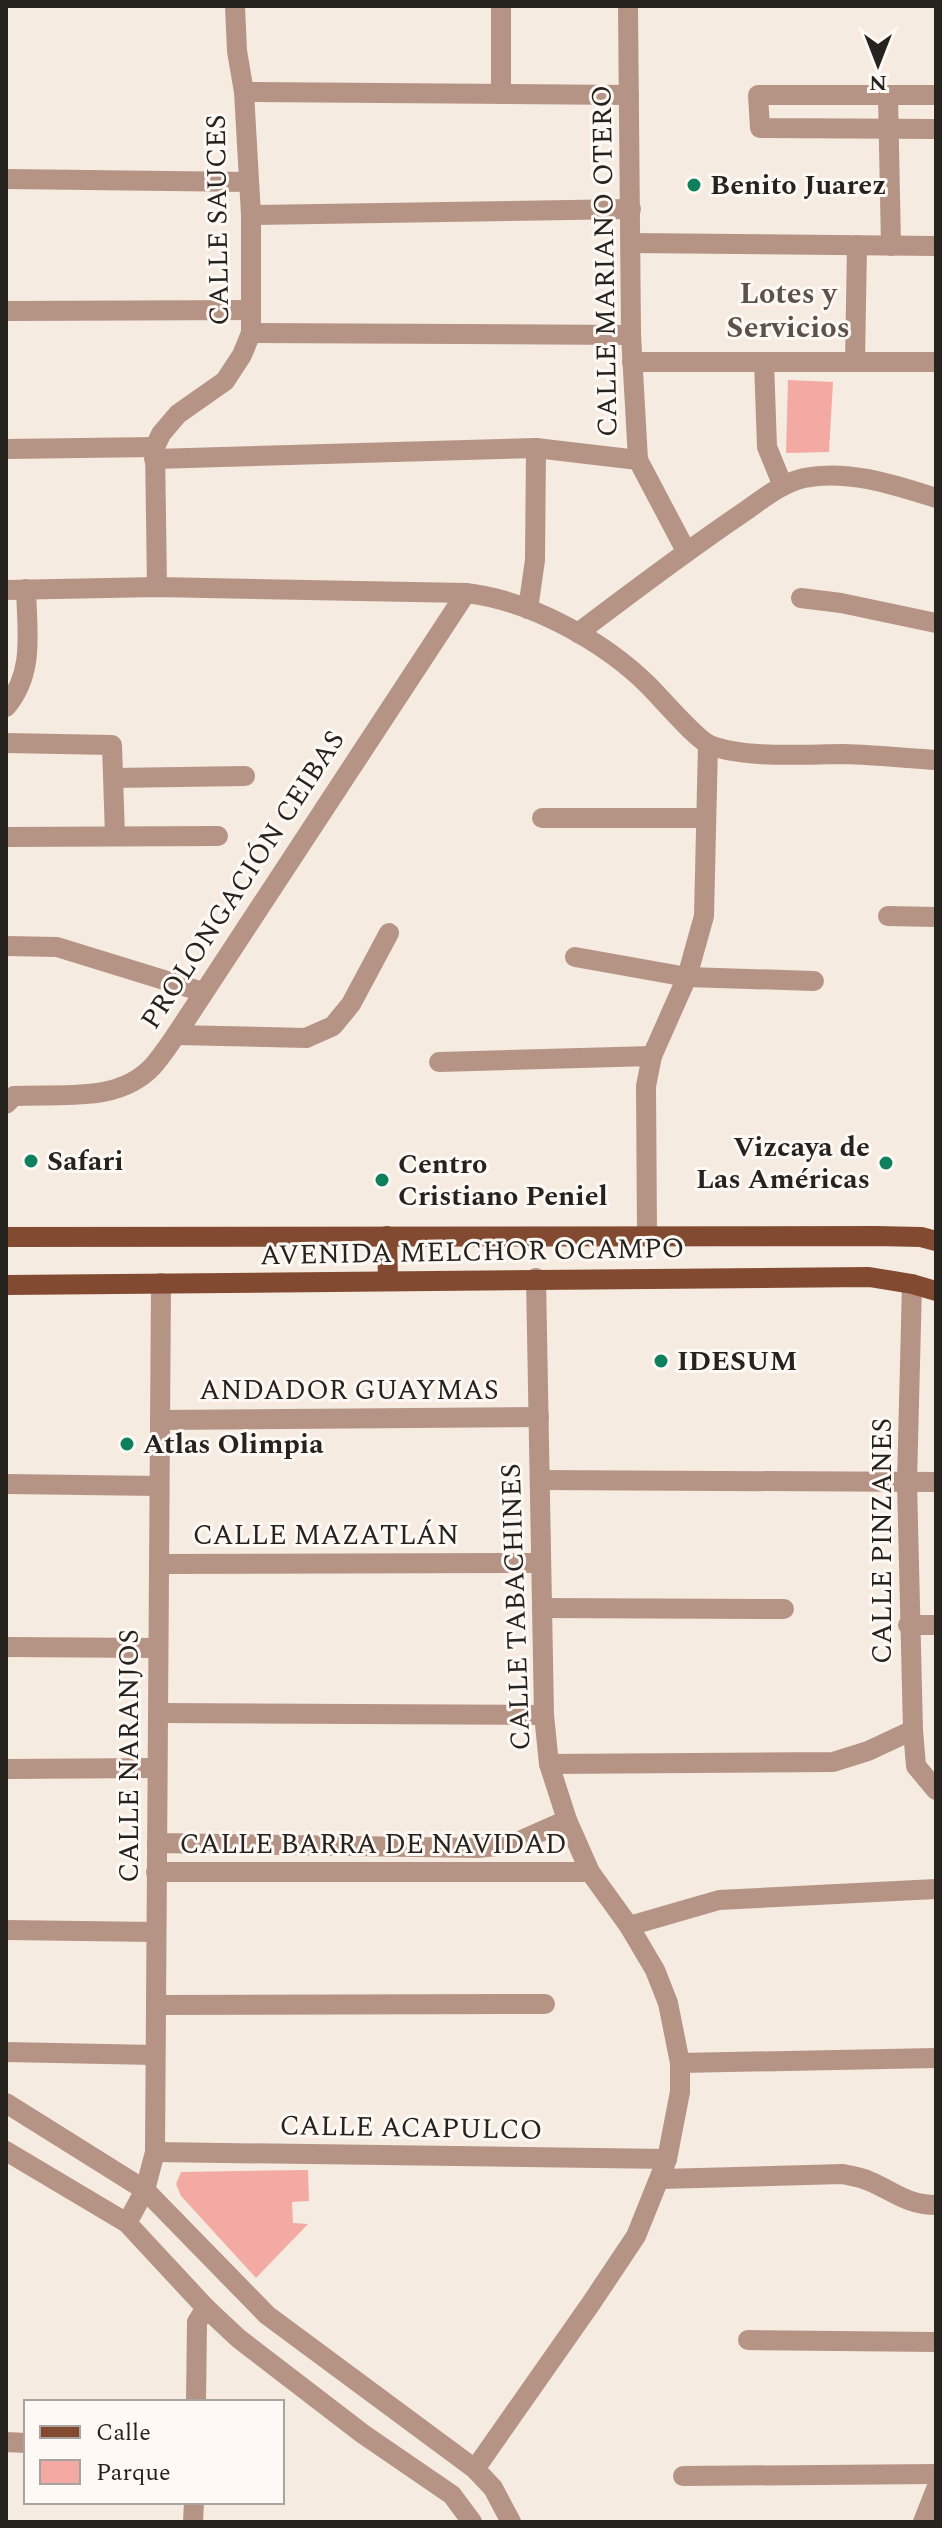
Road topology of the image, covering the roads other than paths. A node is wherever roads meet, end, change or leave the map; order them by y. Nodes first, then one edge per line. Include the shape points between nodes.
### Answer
1 (235, 6) edge
2 (501, 6) edge
3 (628, 6) edge
4 (244, 92) junction
5 (501, 94) junction
6 (629, 95) junction
7 (936, 95) edge
8 (888, 96) junction
9 (889, 129) junction
10 (936, 129) edge
11 (6, 179) edge
12 (249, 182) junction
13 (631, 209) junction
14 (251, 215) junction
15 (631, 243) junction
16 (857, 245) junction
17 (891, 246) junction
18 (936, 246) edge
19 (251, 310) junction
20 (6, 311) edge
21 (251, 333) junction
22 (631, 335) junction
23 (632, 362) junction
24 (764, 362) junction
25 (855, 362) junction
26 (936, 362) edge
27 (536, 448) junction
28 (6, 449) edge
29 (154, 453) junction
30 (638, 460) junction
31 (783, 486) junction
32 (936, 498) edge
33 (686, 551) junction
34 (157, 587) junction
35 (16, 590) edge
36 (466, 593) junction
37 (801, 598) dead end
38 (528, 609) junction
39 (936, 623) edge
40 (578, 633) junction
41 (6, 707) edge
42 (6, 743) edge
43 (708, 745) junction
44 (936, 760) edge
45 (245, 776) dead end
46 (114, 778) junction
47 (542, 818) dead end
48 (706, 818) junction
49 (115, 836) junction
50 (218, 836) dead end
51 (6, 837) edge
52 (888, 916) dead end
53 (936, 917) edge
54 (389, 933) dead end
55 (6, 946) edge
56 (575, 957) dead end
57 (687, 977) junction
58 (814, 981) dead end
59 (203, 992) junction
60 (176, 1035) junction
61 (652, 1056) junction
62 (439, 1062) dead end
63 (9, 1098) edge
64 (647, 1235) junction
65 (387, 1236) junction
66 (6, 1237) edge
67 (936, 1241) edge
68 (536, 1278) junction
69 (388, 1280) junction
70 (161, 1283) junction
71 (912, 1284) junction
72 (6, 1285) edge
73 (936, 1291) edge
74 (539, 1417) junction
75 (160, 1420) junction
76 (540, 1480) junction
77 (907, 1482) junction
78 (936, 1482) edge
79 (6, 1484) edge
80 (159, 1486) junction
81 (541, 1563) junction
82 (159, 1564) junction
83 (542, 1608) junction
84 (784, 1609) dead end
85 (908, 1625) junction
86 (936, 1625) edge
87 (6, 1647) edge
88 (158, 1648) junction
89 (158, 1713) junction
90 (544, 1715) junction
91 (913, 1730) junction
92 (549, 1764) junction
93 (157, 1768) junction
94 (6, 1769) edge
95 (936, 1790) edge
96 (567, 1820) junction
97 (157, 1843) junction
98 (156, 1872) junction
99 (590, 1872) junction
100 (936, 1889) edge
101 (629, 1926) junction
102 (6, 1930) edge
103 (156, 1932) junction
104 (545, 2004) dead end
105 (156, 2005) junction
106 (6, 2052) edge
107 (155, 2055) junction
108 (936, 2058) edge
109 (680, 2063) junction
110 (6, 2103) edge
111 (6, 2151) edge
112 (155, 2152) junction
113 (664, 2169) junction
114 (145, 2190) junction
115 (936, 2205) edge
116 (127, 2223) junction
117 (206, 2308) junction
118 (748, 2340) dead end
119 (936, 2342) edge
120 (196, 2400) edge
121 (475, 2469) junction
122 (936, 2474) edge
123 (683, 2476) dead end
124 (936, 2489) edge
125 (472, 2522) edge
126 (511, 2522) edge
127 (923, 2522) edge

1 - 4 street, CALLE SAUCES
2 - 5 street
3 - 6 street, CALLE MARIANO OTERO
4 - 5 street
4 - 12 street, CALLE SAUCES
5 - 6 street
6 - 13 street, CALLE MARIANO OTERO
7 - 8 street
8 - 9 street
8 - 9 street via 758,95 760,128
9 - 10 street
9 - 17 street
11 - 12 street
12 - 14 street, CALLE SAUCES
13 - 14 street
13 - 15 street, CALLE MARIANO OTERO
14 - 19 street, CALLE SAUCES
15 - 16 street
15 - 22 street, CALLE MARIANO OTERO
16 - 17 street
16 - 25 street
17 - 18 street
19 - 20 street
19 - 21 street, CALLE SAUCES
21 - 22 street
21 - 29 street, CALLE SAUCES via 225,381 178,414
22 - 23 street, CALLE MARIANO OTERO
23 - 24 street
23 - 30 street, CALLE MARIANO OTERO
24 - 25 street
24 - 31 street via 767,447
25 - 26 street
27 - 29 street
27 - 30 street
27 - 38 street via 535,560
28 - 29 street
29 - 34 street
30 - 33 street, CALLE MARIANO OTERO
31 - 32 street via 804,478 841,476 886,482
31 - 33 street
33 - 40 street
34 - 35 street
34 - 36 street
35 - 41 street via 28,665
36 - 38 street
36 - 59 street, PROLONGACIÓN CEIBAS
37 - 39 street
38 - 40 street
40 - 43 street via 635,674
42 - 46 street via 112,745
43 - 44 street via 744,753
43 - 48 street
45 - 46 street
46 - 49 street
47 - 48 street
48 - 57 street via 704,916
49 - 50 street
49 - 51 street
52 - 53 street
54 - 60 street via 351,1004 333,1026 306,1038
55 - 59 street via 57,947
56 - 57 street
57 - 58 street
57 - 61 street
59 - 60 street, PROLONGACIÓN CEIBAS
60 - 63 street, PROLONGACIÓN CEIBAS via 152,1068 125,1086 90,1095
61 - 62 street
61 - 64 street via 646,1086
64 - 65 main road, AVENIDA MELCHOR OCAMPO
64 - 67 main road, AVENIDA MELCHOR OCAMPO
65 - 66 main road, AVENIDA MELCHOR OCAMPO
65 - 69 main road
68 - 69 main road, AVENIDA MELCHOR OCAMPO
68 - 71 main road, AVENIDA MELCHOR OCAMPO via 869,1277
68 - 74 street, CALLE TABACHINES
69 - 70 main road, AVENIDA MELCHOR OCAMPO
70 - 72 main road, AVENIDA MELCHOR OCAMPO
70 - 75 street, CALLE NARANJOS
71 - 73 main road, AVENIDA MELCHOR OCAMPO
71 - 77 street, CALLE PINZANES
74 - 75 street, ANDADOR GUAYMAS
74 - 76 street, CALLE TABACHINES
75 - 80 street, CALLE NARANJOS
76 - 77 street
76 - 81 street, CALLE TABACHINES
77 - 78 street
77 - 85 street, CALLE PINZANES
79 - 80 street
80 - 82 street, CALLE NARANJOS
81 - 82 street, CALLE MAZATLÁN
81 - 83 street, CALLE TABACHINES
82 - 88 street, CALLE NARANJOS
83 - 84 street
83 - 90 street, CALLE TABACHINES
85 - 86 street
85 - 91 street, CALLE PINZANES
87 - 88 street
88 - 89 street, CALLE NARANJOS
89 - 90 street
89 - 93 street, CALLE NARANJOS
90 - 92 street, CALLE TABACHINES
91 - 92 street via 833,1762
91 - 95 street, CALLE PINZANES via 916,1766
92 - 96 street, CALLE TABACHINES
93 - 94 street
93 - 97 street, CALLE NARANJOS
96 - 97 street, CALLE BARRA DE NAVIDAD via 513,1844 478,1848
96 - 99 street, CALLE TABACHINES
97 - 98 street, CALLE NARANJOS
98 - 99 street, CALLE BARRA DE NAVIDAD
98 - 103 street, CALLE NARANJOS
99 - 101 street, CALLE TABACHINES
100 - 101 street via 719,1900
101 - 109 street, CALLE TABACHINES via 668,2003
102 - 103 street
103 - 105 street, CALLE NARANJOS
104 - 105 street
105 - 107 street, CALLE NARANJOS
106 - 107 street
107 - 112 street, CALLE NARANJOS
108 - 109 street
109 - 113 street, CALLE TABACHINES via 680,2092
110 - 114 street
111 - 116 street
112 - 113 street, CALLE ACAPULCO
112 - 114 street, CALLE NARANJOS
113 - 115 street, CALLE ACAPULCO via 843,2174 921,2205
113 - 121 street, CALLE TABACHINES via 636,2236
114 - 116 street, CALLE NARANJOS
114 - 121 street via 267,2315
116 - 117 street
117 - 120 street via 197,2322
117 - 125 street via 363,2434 452,2495
118 - 119 street
121 - 126 street via 493,2488
122 - 123 street
124 - 127 street

